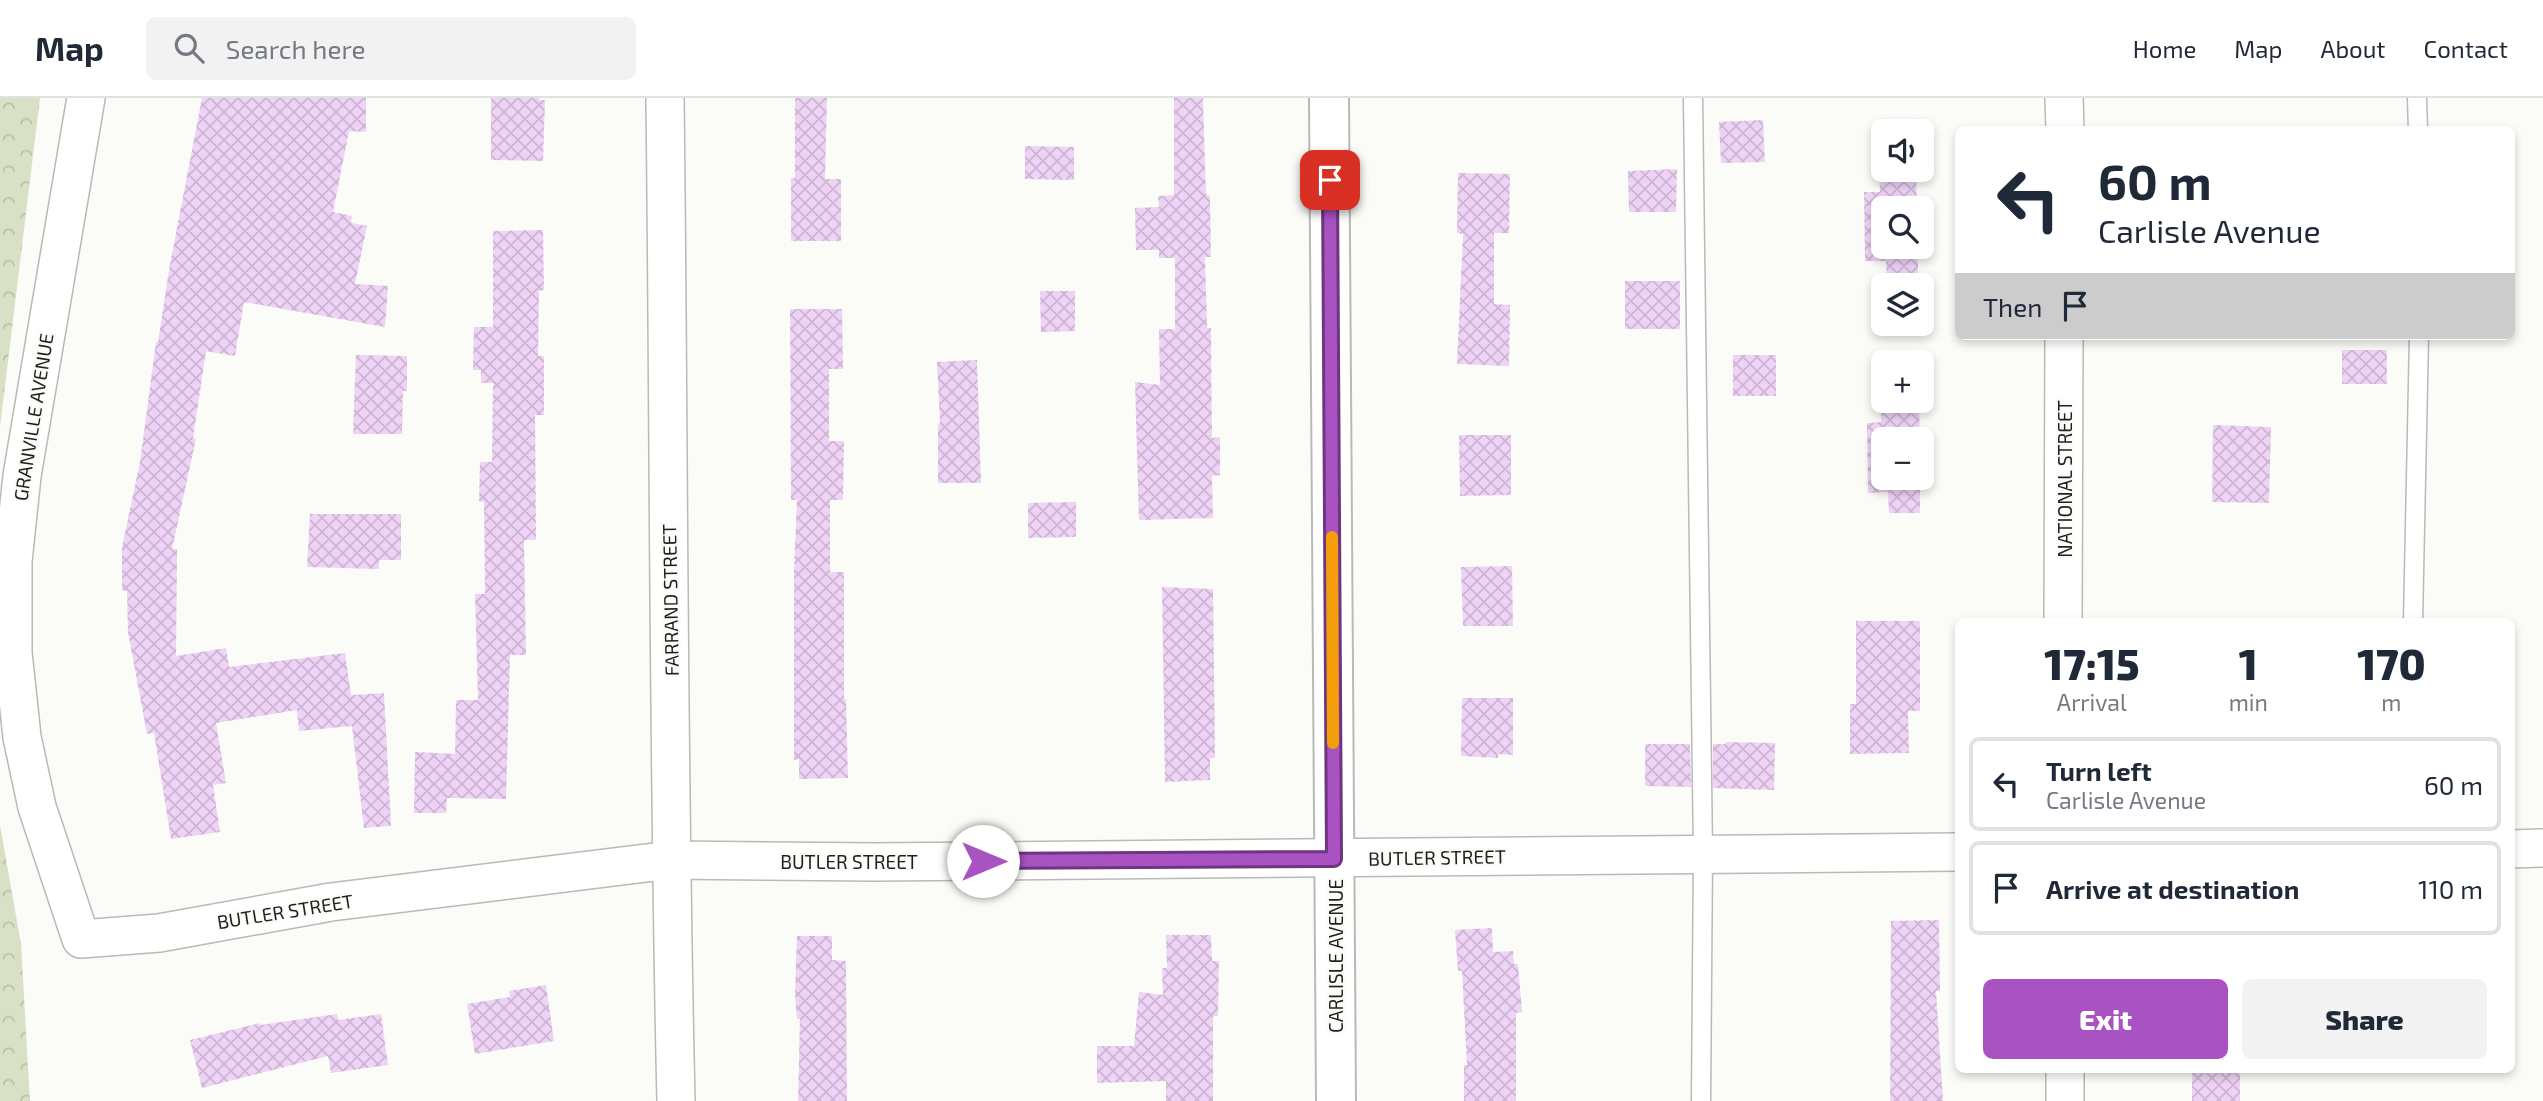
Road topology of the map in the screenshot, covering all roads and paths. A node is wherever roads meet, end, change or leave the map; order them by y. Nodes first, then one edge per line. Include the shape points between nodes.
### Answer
1 (86, 98) edge
2 (665, 98) edge
3 (1329, 98) edge
4 (1693, 98) edge
5 (2064, 98) edge
6 (2417, 98) edge
7 (2065, 126) edge
8 (2418, 126) edge
9 (2064, 340) edge
10 (2419, 340) edge
11 (2063, 618) edge
12 (2413, 618) edge
13 (2543, 848) edge
14 (2515, 849) edge
15 (1955, 852) edge
16 (1703, 854) junction
17 (1334, 859) junction
18 (670, 860) junction
19 (81, 939) joint
20 (2065, 1073) edge
21 (676, 1101) edge
22 (1336, 1101) edge
23 (1701, 1101) edge
24 (2065, 1101) edge

1 - 19 street, GRANVILLE AVENUE via 22,476 13,561 13,653 22,737 37,807
2 - 18 street, FARRAND STREET
3 - 17 street, CARLISLE AVENUE
4 - 16 lane
5 - 7 street
6 - 8 lane
9 - 11 street, NATIONAL STREET
10 - 12 lane
13 - 14 street
15 - 16 street, BUTLER STREET
16 - 17 street, BUTLER STREET
16 - 23 lane
17 - 18 street, BUTLER STREET
17 - 22 street, CARLISLE AVENUE
18 - 19 street, BUTLER STREET via 331,902 159,933
18 - 21 street, FARRAND STREET
20 - 24 street

